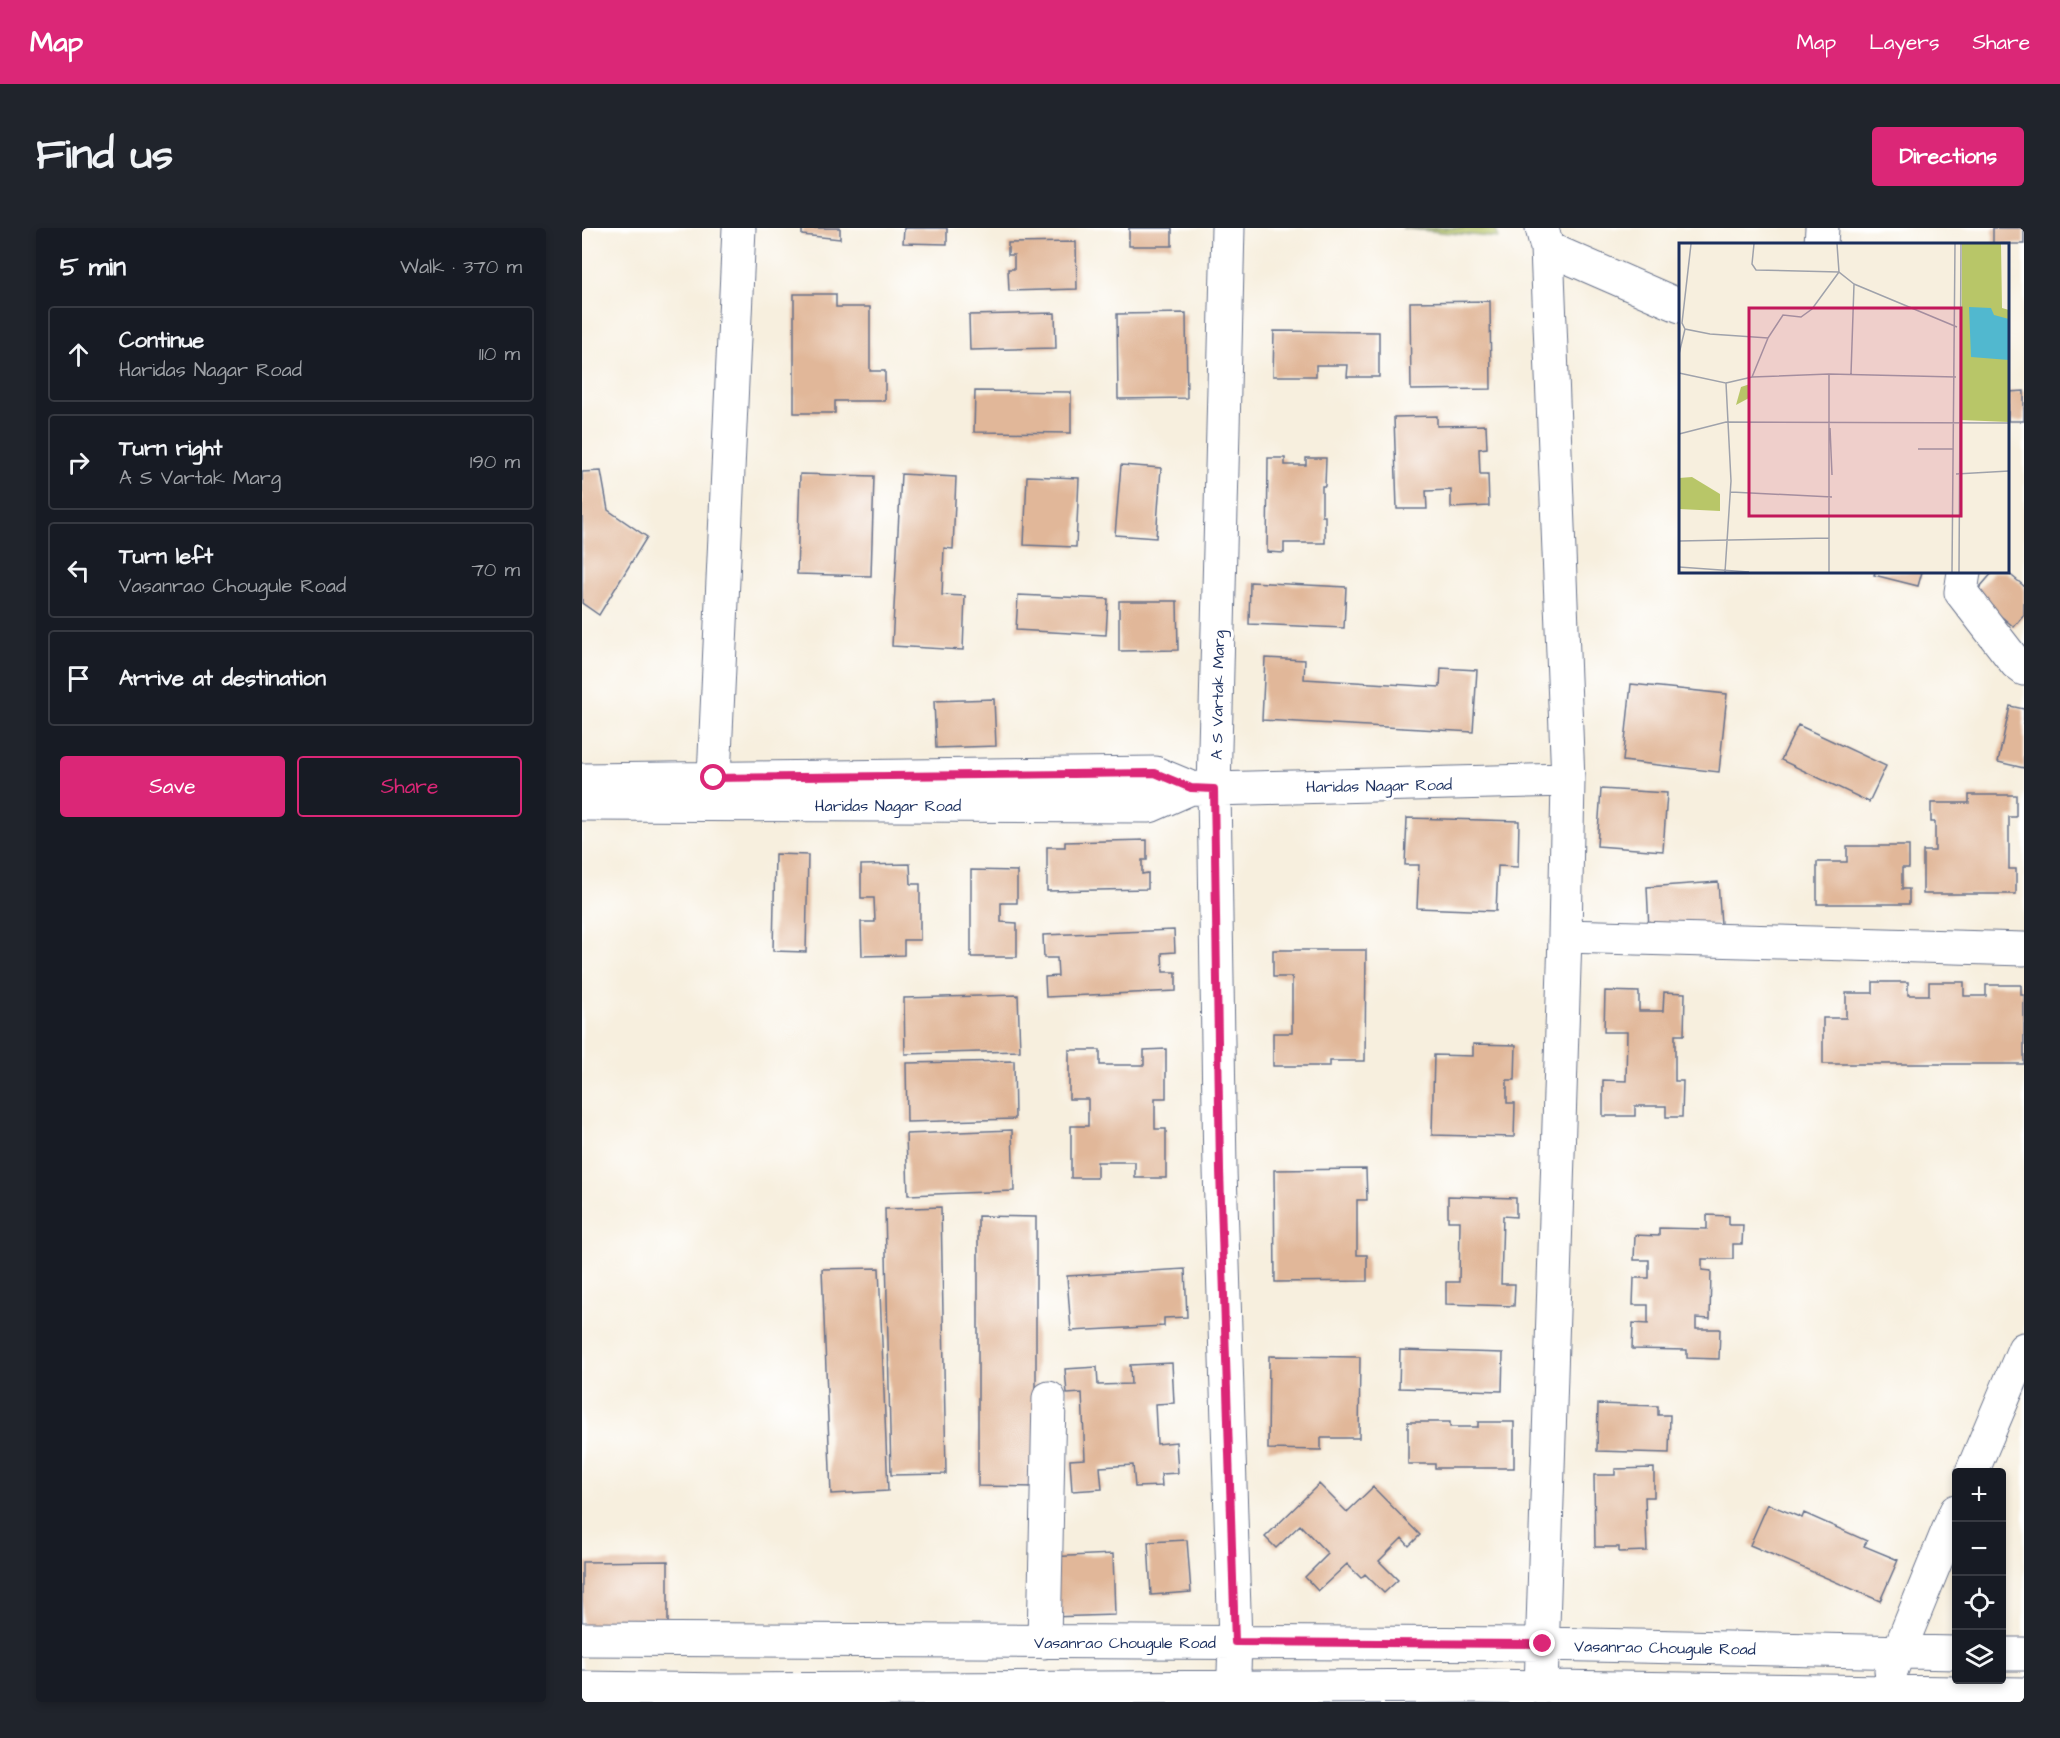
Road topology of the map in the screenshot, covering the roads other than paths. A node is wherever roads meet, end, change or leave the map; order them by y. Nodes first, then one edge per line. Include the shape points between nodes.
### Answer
1 (739, 228) edge
2 (1228, 228) edge
3 (1822, 228) edge
4 (1544, 238) edge
5 (1821, 243) edge
6 (1679, 306) edge
7 (1964, 573) edge
8 (2024, 669) edge
9 (582, 780) edge
10 (1568, 780) junction
11 (1203, 788) junction
12 (713, 791) junction
13 (582, 804) edge
14 (1565, 936) junction
15 (2024, 949) edge
16 (2022, 1358) edge
17 (1049, 1398) dead end
18 (1974, 1468) edge
19 (1952, 1521) edge
20 (582, 1639) edge
21 (870, 1641) junction
22 (1044, 1642) junction
23 (1235, 1642) junction
24 (1543, 1644) junction
25 (1897, 1652) junction
26 (1952, 1653) edge
27 (2006, 1654) edge
28 (2024, 1654) edge
29 (582, 1688) edge
30 (1541, 1688) junction
31 (1884, 1692) junction
32 (2024, 1694) edge
33 (1233, 1695) edge
34 (874, 1696) edge

1 - 12 street
2 - 11 street, A S Vartak Marg
3 - 5 street
4 - 6 street
4 - 10 street
7 - 8 street via 1961,592
9 - 12 street, Haridas Nagar Road
10 - 11 street, Haridas Nagar Road
10 - 14 street
11 - 12 street, Haridas Nagar Road via 1155,773
11 - 23 street, A S Vartak Marg via 1220,1158
12 - 13 street, Haridas Nagar Road
14 - 15 street
14 - 24 street
16 - 18 street
17 - 22 street
19 - 25 street
20 - 21 street, Vasanrao Chougule Road
21 - 22 street, Vasanrao Chougule Road
21 - 34 street
22 - 23 street, Vasanrao Chougule Road
23 - 24 street, Vasanrao Chougule Road
23 - 33 street, A S Vartak Marg
24 - 25 street, Vasanrao Chougule Road
24 - 30 street
25 - 26 street, Vasanrao Chougule Road
25 - 31 street
27 - 28 street
29 - 34 street
30 - 31 street
30 - 33 street
31 - 32 street
33 - 34 street

